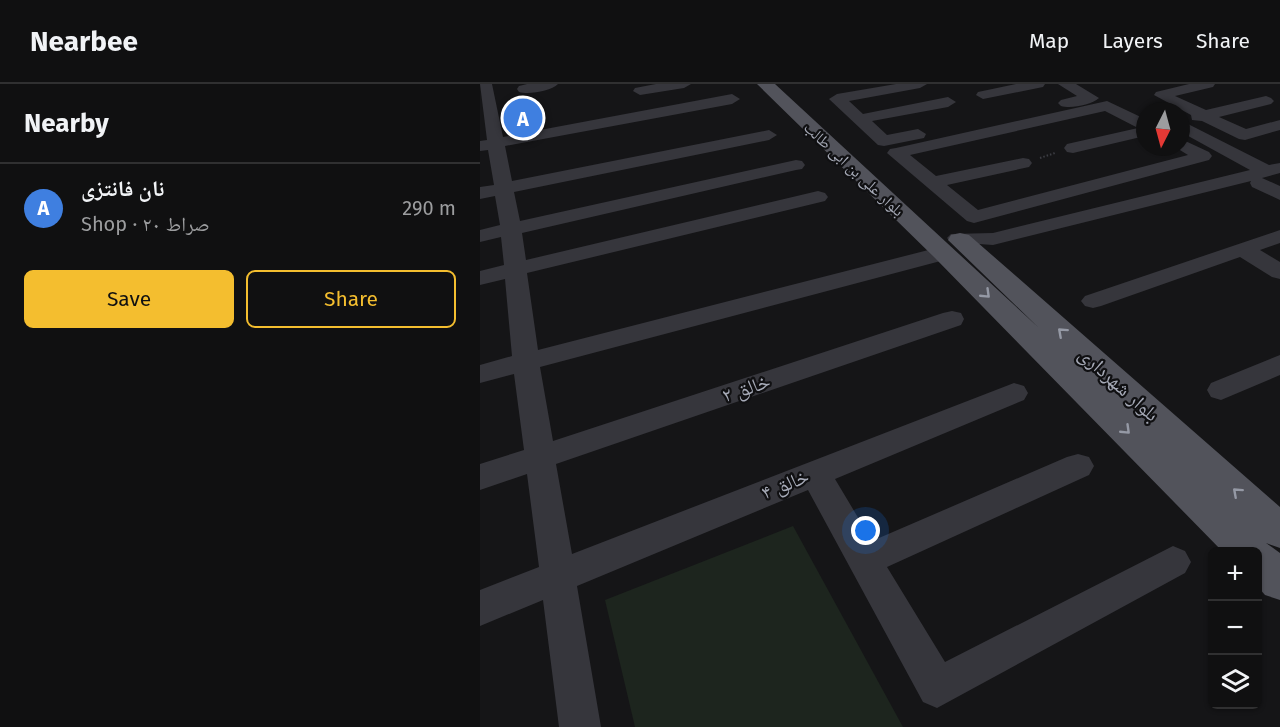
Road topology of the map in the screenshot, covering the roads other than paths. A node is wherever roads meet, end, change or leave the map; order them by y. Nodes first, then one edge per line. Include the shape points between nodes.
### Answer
1 (485, 84) edge
2 (551, 84) edge
3 (684, 84) edge
4 (765, 84) edge
5 (787, 84) edge
6 (920, 84) edge
7 (1038, 84) edge
8 (1065, 84) edge
9 (1208, 84) edge
10 (524, 88) dead end
11 (638, 88) edge
12 (983, 95) dead end
13 (732, 99) dead end
14 (1266, 100) dead end
15 (948, 102) dead end
16 (656, 114) junction
17 (1205, 116) junction
18 (811, 117) junction
19 (860, 119) junction
20 (1136, 120) edge
21 (1190, 121) edge
22 (1280, 125) edge
23 (765, 129) dead end
24 (1190, 129) edge
25 (1136, 133) edge
26 (1073, 148) road end
27 (1190, 149) edge
28 (493, 162) edge
29 (1023, 163) road end
30 (795, 165) dead end
31 (1271, 175) edge
32 (931, 183) junction
33 (682, 191) junction
34 (480, 193) edge
35 (1280, 194) edge
36 (818, 197) dead end
37 (701, 225) junction
38 (511, 229) junction
39 (480, 236) edge
40 (1280, 236) edge
41 (951, 246) junction
42 (1242, 249) junction
43 (995, 250) junction
44 (516, 270) junction
45 (1280, 272) edge
46 (480, 278) edge
47 (1093, 301) dead end
48 (952, 319) dead end
49 (526, 363) junction
50 (1280, 364) edge
51 (480, 374) edge
52 (1221, 390) dead end
53 (1014, 393) dead end
54 (540, 457) junction
55 (1078, 466) dead end
56 (814, 472) junction
57 (480, 477) edge
58 (1280, 531) edge
59 (1245, 547) edge
60 (865, 560) junction
61 (1173, 562) dead end
62 (1262, 564) edge
63 (558, 578) junction
64 (1280, 581) edge
65 (480, 608) edge
66 (580, 727) edge

1 - 28 street
2 - 10 street
3 - 11 street
4 - 18 main road, بلوار علی بن ابی طالب
5 - 18 main road, بلوار علی بن ابی طالب
6 - 19 street via 837,99
7 - 12 street
8 - 19 street via 1091,98 884,141
9 - 17 street via 1161,95
11 - 16 street
13 - 16 street
14 - 17 street
15 - 19 street
16 - 28 street
17 - 21 street
17 - 22 street via 1245,135
18 - 41 main road, بلوار علی بن ابی طالب
20 - 32 street via 1107,106 896,153
23 - 28 street
24 - 31 street
25 - 26 street
27 - 32 street via 1203,156 974,217
28 - 34 street
28 - 38 street
29 - 32 street
30 - 33 street
31 - 35 street
31 - 43 street
33 - 37 street
33 - 38 street
36 - 37 street
37 - 44 street
38 - 39 street
38 - 44 street
40 - 42 street
41 - 43 main road, بلوار شهرداری
41 - 49 street
41 -> 59 main road, بلوار شهرداری
42 - 45 street
42 - 47 street
58 -> 43 main road, بلوار شهرداری
44 - 46 street
44 - 49 street
48 - 54 street, خالق ۲
49 - 51 street
49 - 54 street
50 - 52 street
53 - 56 street, خالق ۴
54 - 57 street, خالق ۲
54 - 63 street
55 - 60 street
56 - 60 street
56 - 63 street, خالق ۴
60 - 61 street via 937,688
62 - 64 main road
63 - 65 street, خالق ۴
63 - 66 street

